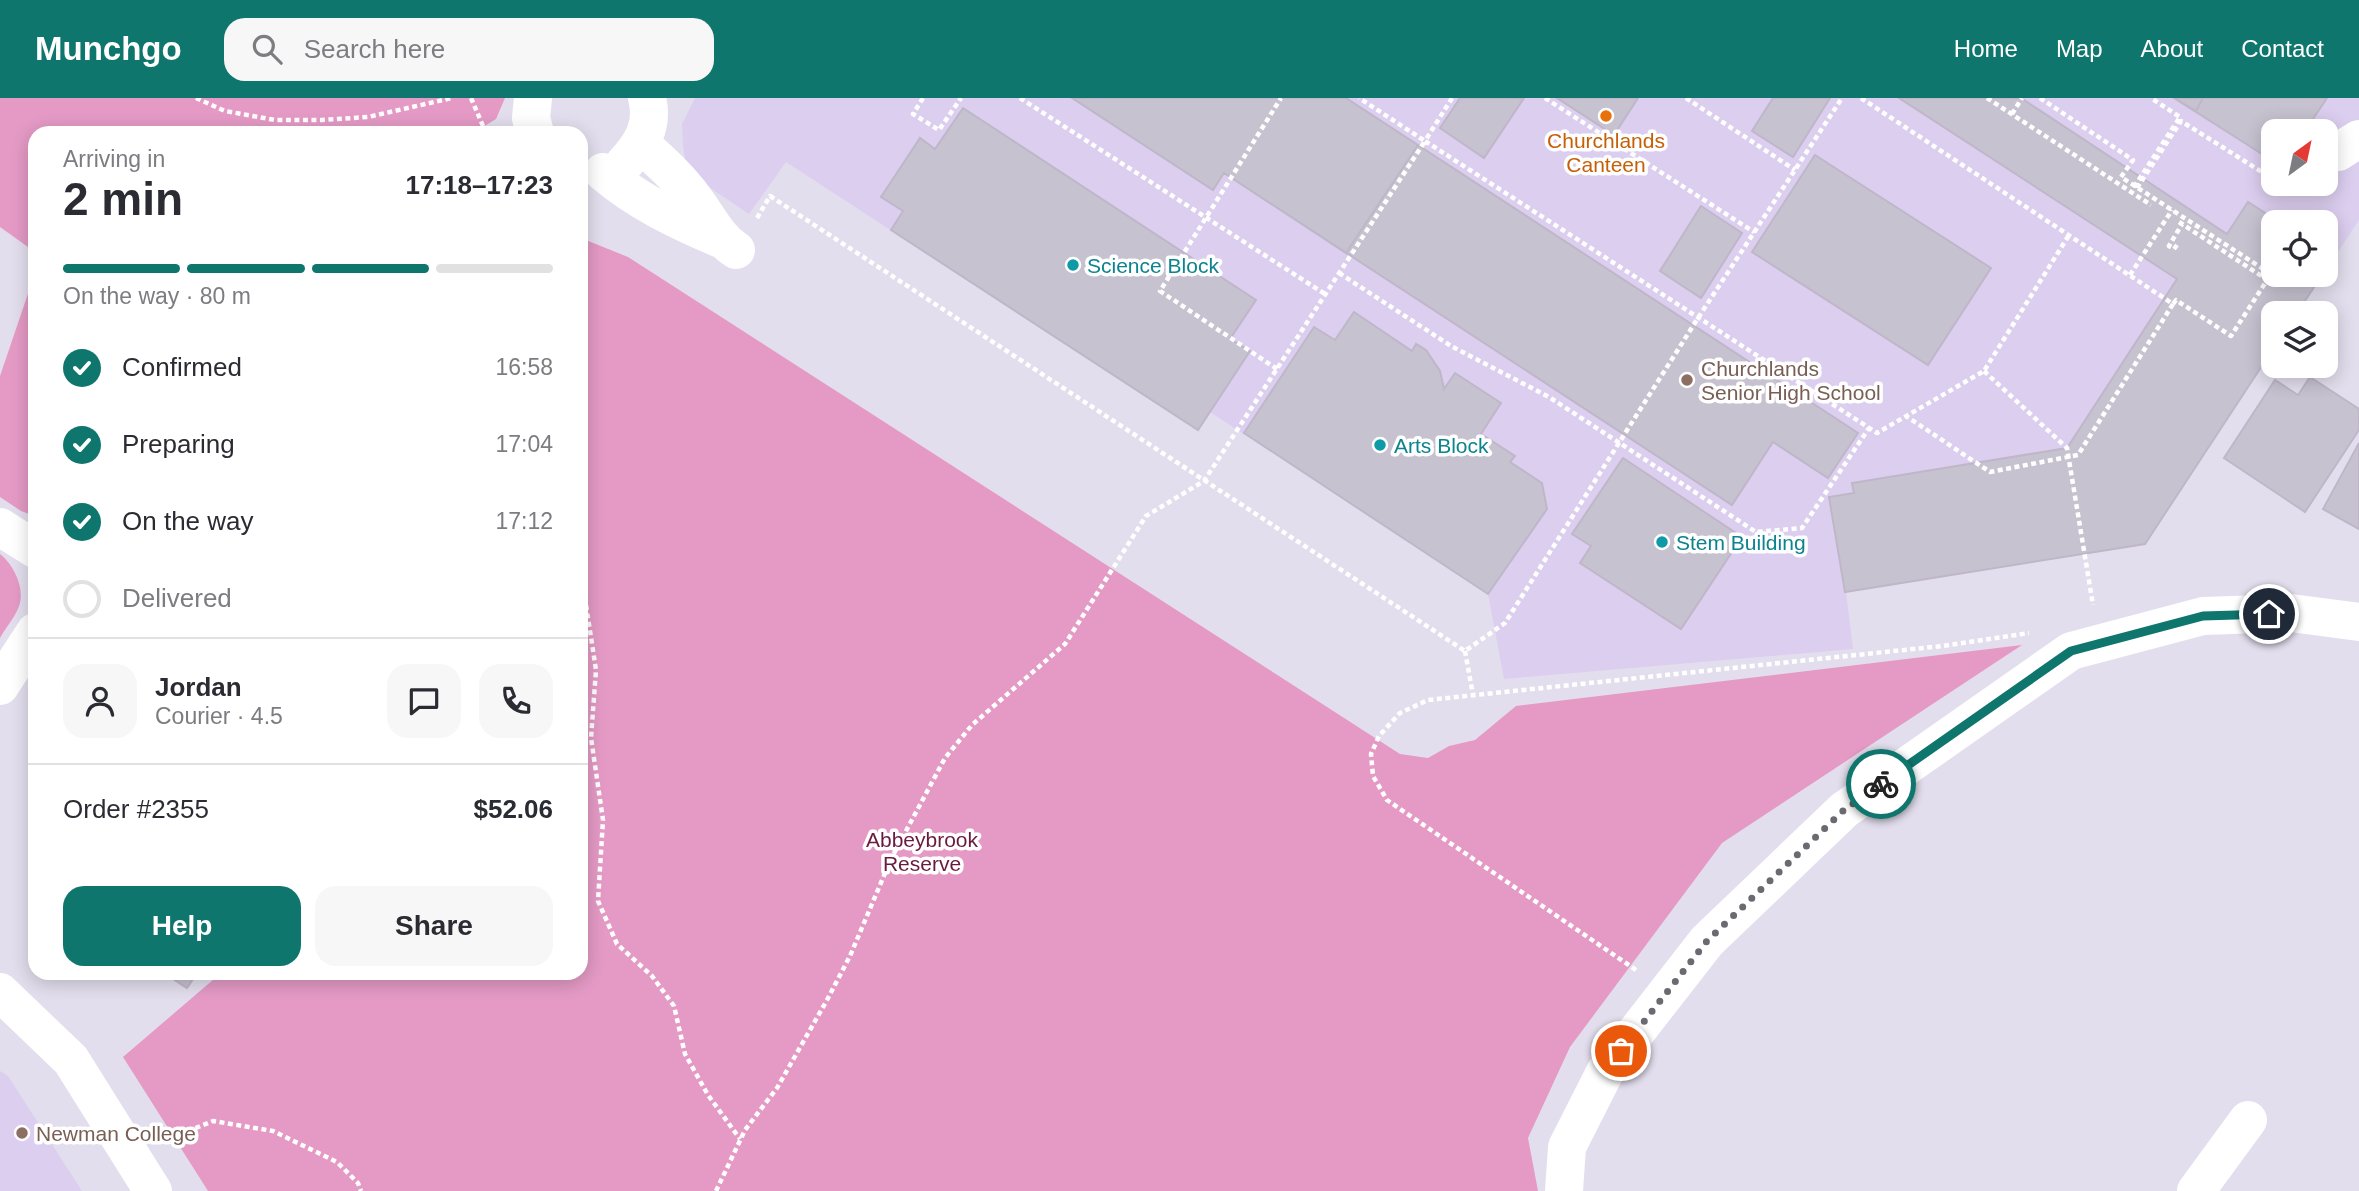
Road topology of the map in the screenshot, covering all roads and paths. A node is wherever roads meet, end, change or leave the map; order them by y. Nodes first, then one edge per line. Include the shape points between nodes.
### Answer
1 (196, 98) edge
2 (452, 98) edge
3 (471, 98) edge
4 (647, 98) edge
5 (923, 98) edge
6 (961, 98) edge
7 (1020, 98) edge
8 (1281, 98) edge
9 (1359, 98) edge
10 (1452, 98) edge
11 (1545, 98) edge
12 (1686, 98) edge
13 (1842, 98) edge
14 (1861, 98) edge
15 (1987, 98) edge
16 (2022, 98) edge
17 (2040, 98) edge
18 (2151, 98) edge
19 (2012, 114) junction
20 (483, 126) edge
21 (1425, 141) junction
22 (642, 145) junction
23 (1795, 170) junction
24 (2261, 171) edge
25 (592, 172) edge
26 (2137, 188) junction
27 (2131, 192) junction
28 (2151, 205) dead end
29 (2172, 210) junction
30 (1207, 218) junction
31 (1754, 232) junction
32 (2069, 235) junction
33 (736, 239) junction
34 (2177, 245) dead end
35 (2245, 261) junction
36 (1339, 273) junction
37 (2130, 275) junction
38 (2261, 275) edge
39 (1326, 294) junction
40 (2173, 304) junction
41 (1698, 318) junction
42 (1277, 369) junction
43 (1984, 371) junction
44 (1906, 416) junction
45 (1869, 428) junction
46 (1619, 444) junction
47 (1205, 481) junction
48 (0, 527) edge
49 (28, 545) edge
50 (2094, 608) dead end
51 (588, 618) edge
52 (2359, 622) edge
53 (28, 643) edge
54 (1465, 651) junction
55 (2071, 651) junction
56 (0, 686) edge
57 (1473, 695) junction
58 (1668, 991) junction
59 (0, 992) edge
60 (2248, 1120) dead end
61 (741, 1139) junction
62 (130, 1154) junction
63 (153, 1191) edge
64 (362, 1191) edge
65 (716, 1191) edge
66 (1564, 1191) edge
67 (2196, 1191) edge

1 - 2 path via 225,111 275,120 368,117
3 - 20 path
4 - 22 street via 649,126
5 - 6 path via 913,114 939,130
7 - 30 path
8 - 30 path
9 - 21 path
10 - 21 path
11 - 31 path
12 - 23 path
13 - 23 path
14 - 32 path
15 - 19 path
16 - 19 path
17 - 26 path via 2133,160 2121,177
18 - 27 path via 2180,117
19 - 27 path
21 - 36 path
21 - 41 path
22 - 25 street via 624,165
22 - 33 street
23 - 31 path
24 - 26 path via 2181,121
25 - 33 street via 675,219
26 - 29 path
27 - 28 path
29 - 35 path
29 - 37 path
30 - 39 path
30 - 42 path via 1160,291
31 - 41 path
32 - 37 path
32 - 43 path
33 - 47 path via 770,196
34 - 35 path via 2174,250 2169,246 2181,223
35 - 38 path
35 - 40 path via 2271,274 2231,336 2176,300
36 - 39 path
36 - 46 path via 1451,346 1549,397
37 - 40 path
39 - 42 path
40 - 44 path via 2078,455 1990,472
41 - 45 path
41 - 46 path
42 - 47 path
43 - 44 path
43 - 50 path via 2067,448
44 - 45 path via 1877,433
45 - 46 path via 1802,528 1756,532
46 - 54 path via 1505,623
47 - 54 path
47 - 61 path via 1146,516 1065,644 972,725 945,758 891,859 827,1000 777,1088
48 - 49 street
51 - 61 path via 596,670 591,737 603,820 598,901 617,944 652,975 674,1006 685,1054
52 - 55 street via 2291,613 2203,616
53 - 56 street
54 - 57 path
55 - 57 path via 2033,632 1942,646
55 - 58 street via 1844,810 1707,941
57 - 58 path via 1428,699 1400,713 1379,736 1371,754 1373,776 1387,800
58 - 66 street via 1605,1072 1567,1147
59 - 62 street via 71,1060
60 - 67 street
61 - 65 path
62 - 63 street
62 - 64 path via 213,1121 274,1131 337,1162

